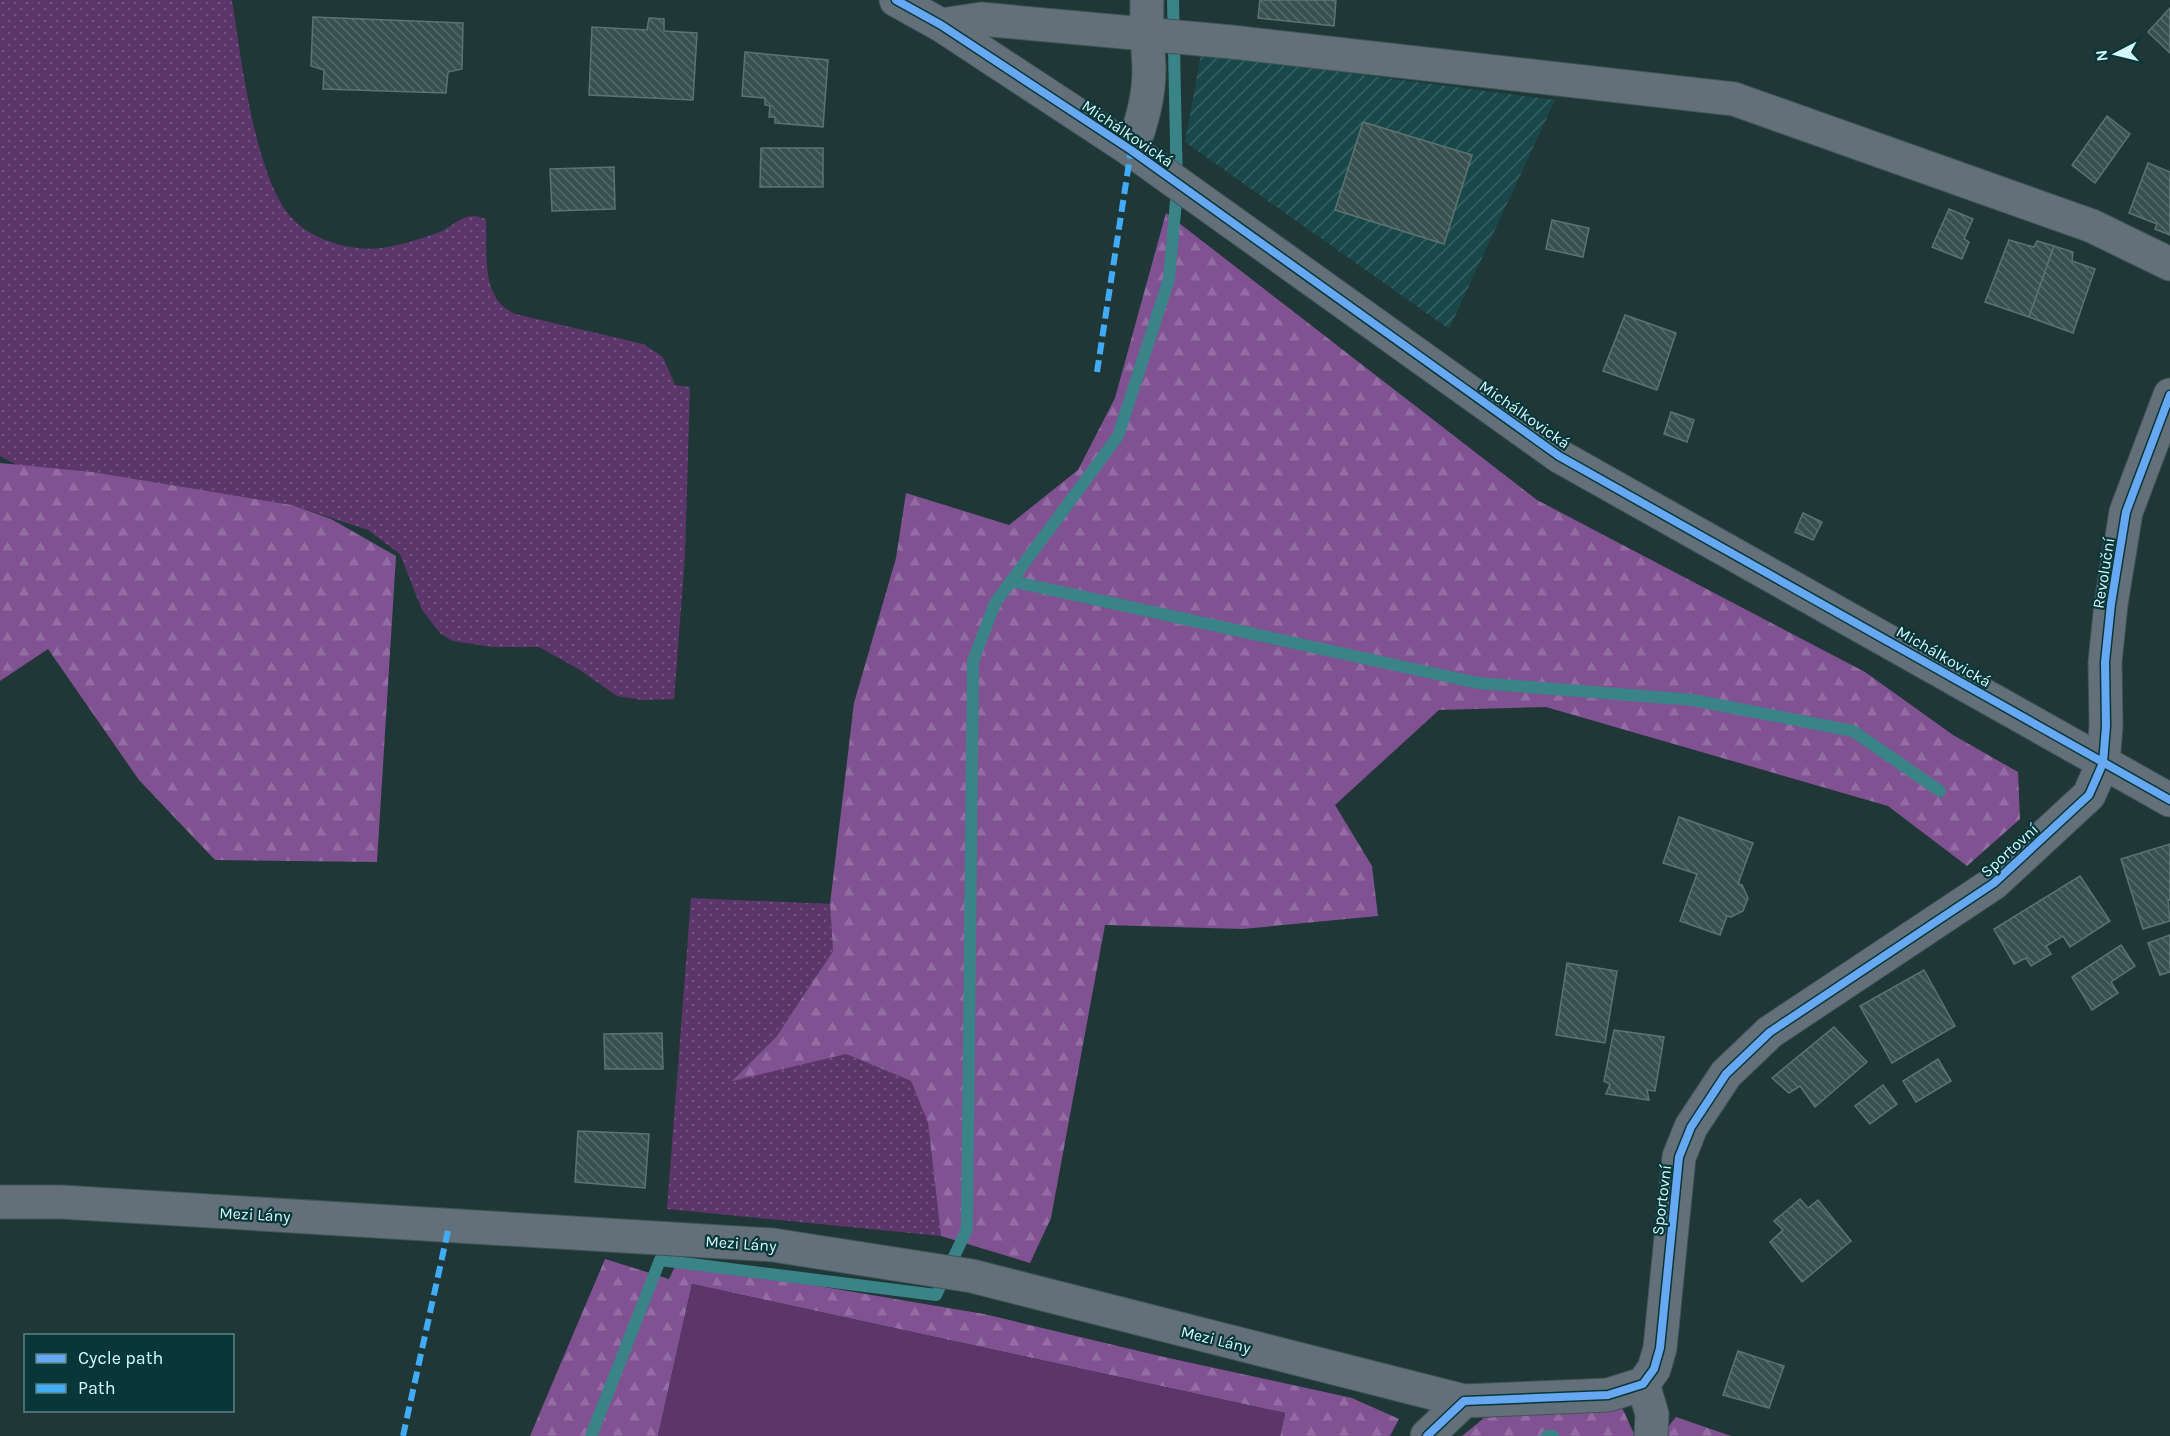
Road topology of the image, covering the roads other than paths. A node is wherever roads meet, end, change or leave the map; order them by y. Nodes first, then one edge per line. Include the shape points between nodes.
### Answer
1 (896, 0) edge
2 (1147, 0) edge
3 (941, 25) junction
4 (1145, 34) junction
5 (1131, 150) junction
6 (2170, 264) edge
7 (2170, 395) edge
8 (2103, 763) junction
9 (2170, 800) edge
10 (0, 1202) edge
11 (1464, 1401) junction
12 (1648, 1412) edge
13 (1427, 1436) edge

1 - 3 street, Michálkovická
2 - 4 street
3 - 4 street via 981,19
3 - 5 street, Michálkovická
4 - 5 street via 1149,71 1140,127
4 - 6 street via 1734,99 2092,226
5 - 8 street, Michálkovická via 1559,456 1817,598
7 - 8 street, Revoluční via 2126,512 2105,662
8 - 9 street, Michálkovická
8 - 12 street, Sportovní via 2089,795 1994,883 1770,1032 1726,1074 1691,1127 1679,1157 1660,1348
10 - 11 street, Mezi Lány via 61,1202 773,1245 972,1276
11 - 12 street, Sportovní via 1608,1395
11 - 13 street

